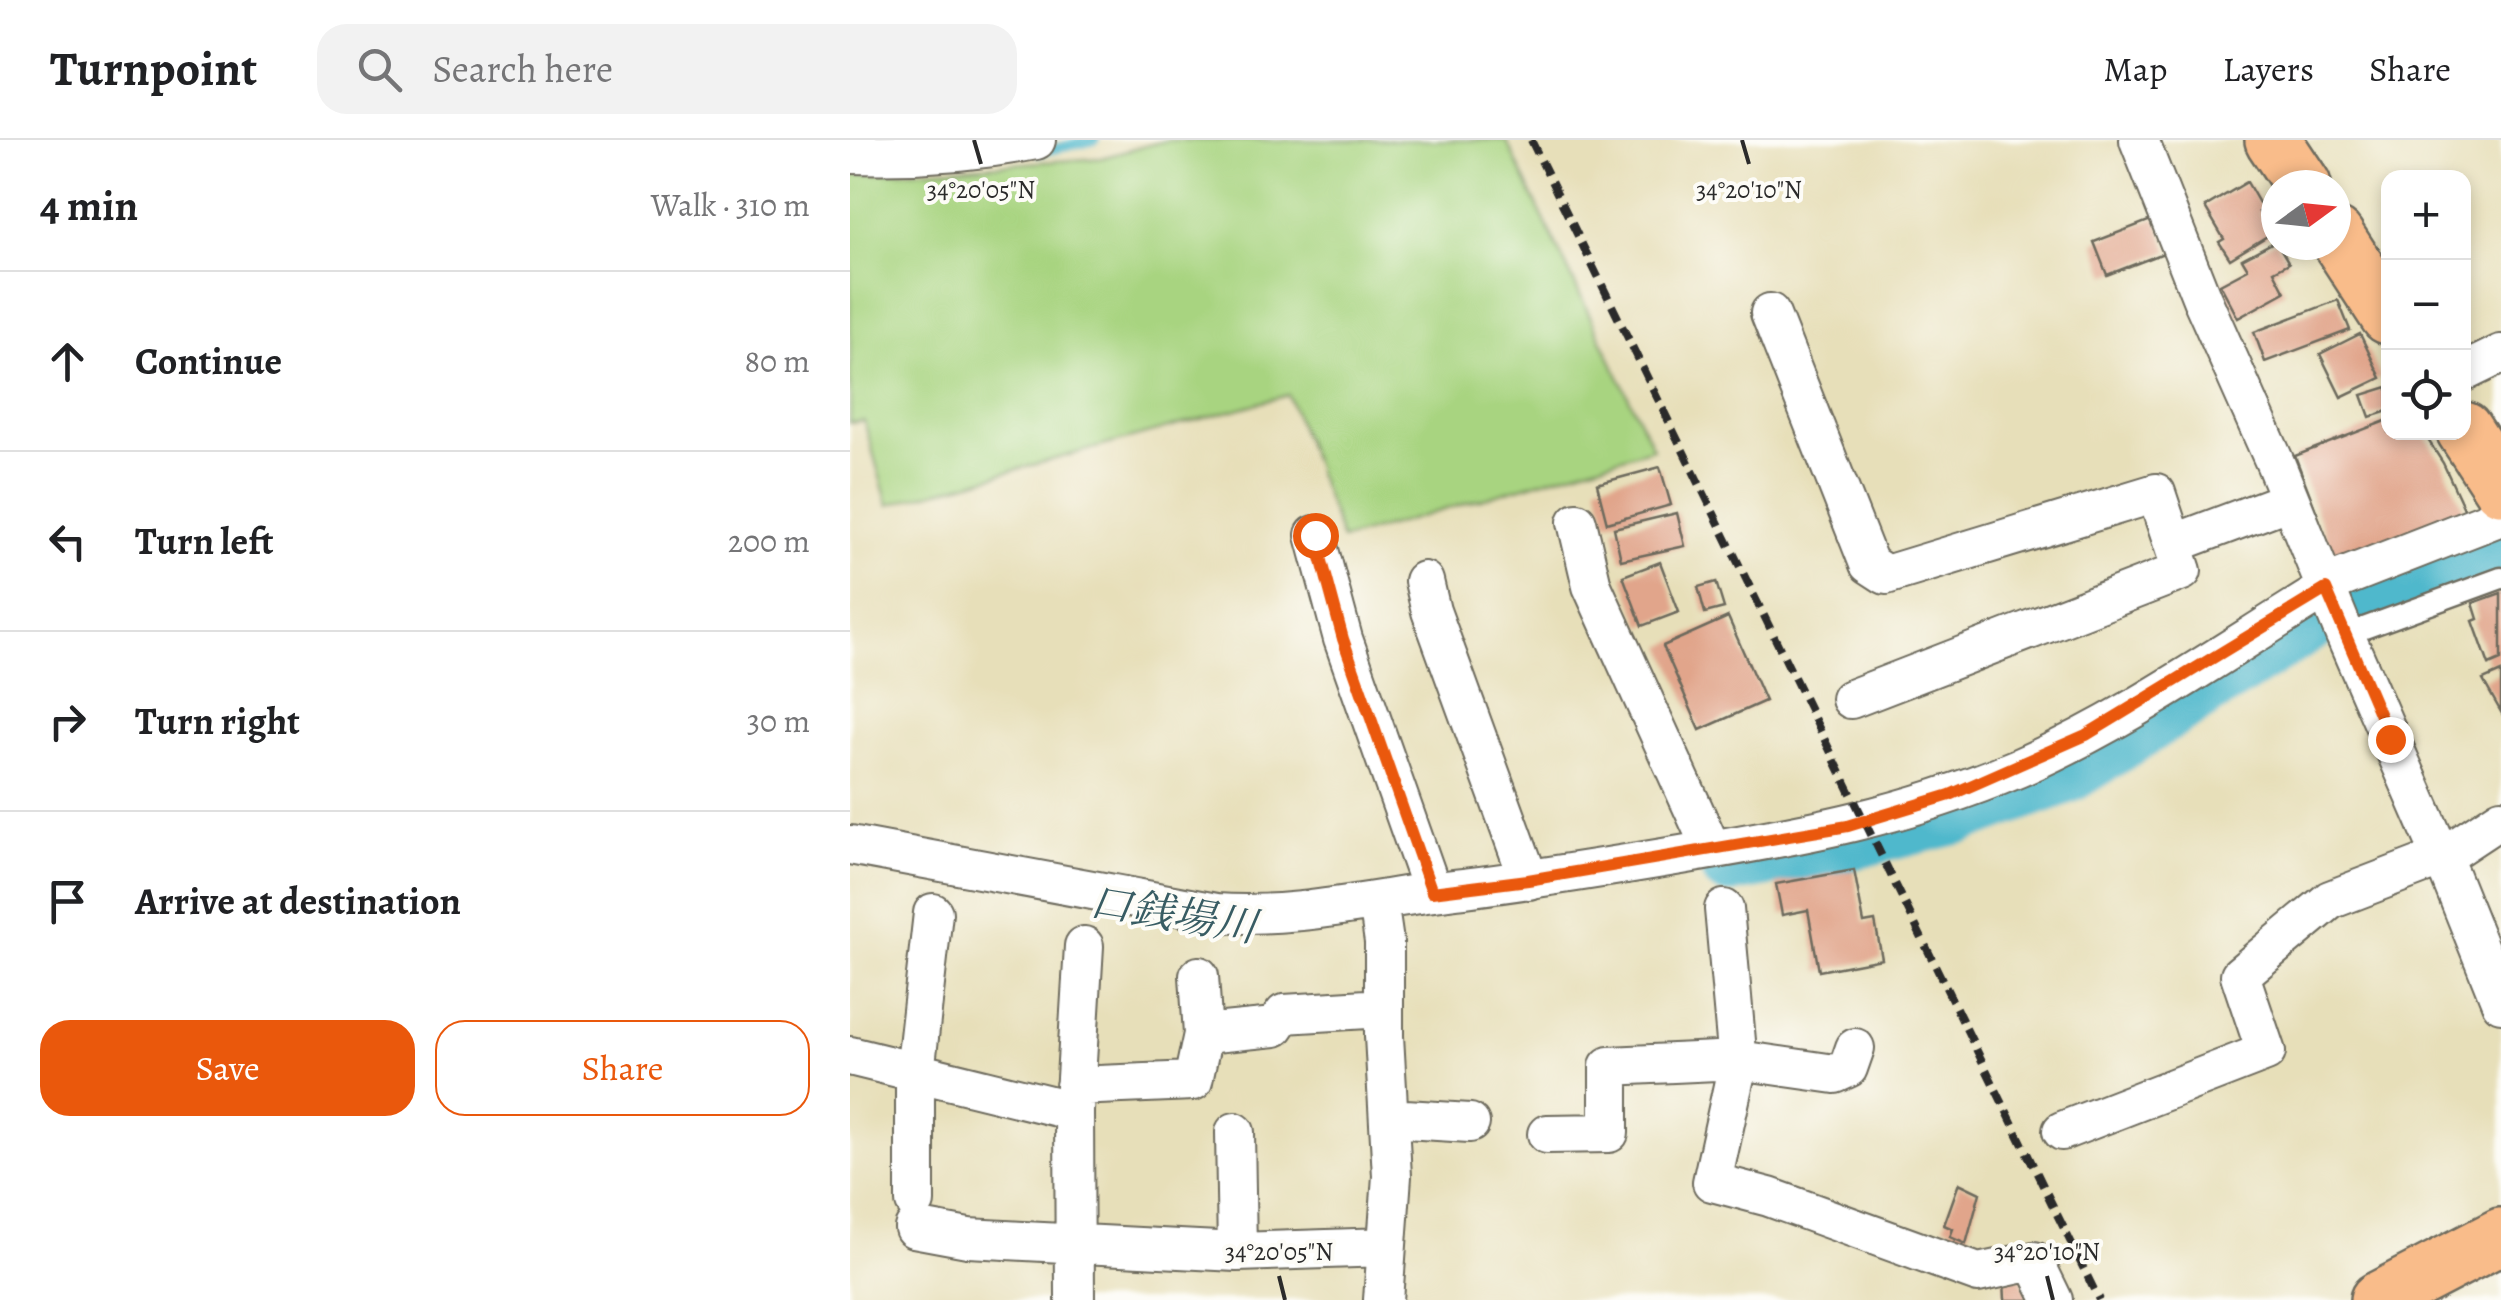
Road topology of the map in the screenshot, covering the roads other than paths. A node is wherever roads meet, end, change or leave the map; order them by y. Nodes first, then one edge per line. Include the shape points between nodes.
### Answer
1 (1036, 140) edge
2 (2139, 140) edge
3 (2273, 140) edge
4 (850, 154) edge
5 (2292, 170) edge
6 (2351, 259) edge
7 (2381, 305) edge
8 (1770, 313) dead end
9 (2501, 354) edge
10 (2471, 369) edge
11 (2470, 440) edge
12 (2501, 487) edge
13 (2290, 500) junction
14 (2501, 516) edge
15 (1576, 522) dead end
16 (1315, 535) dead end
17 (2172, 544) junction
18 (2501, 578) edge
19 (1424, 581) dead end
20 (2326, 589) junction
21 (2344, 633) junction
22 (1852, 699) dead end
23 (2501, 818) edge
24 (850, 845) edge
25 (1712, 850) junction
26 (2442, 856) junction
27 (1528, 880) junction
28 (1432, 892) junction
29 (1378, 901) junction
30 (1724, 909) dead end
31 (933, 913) dead end
32 (1084, 946) dead end
33 (1199, 976) dead end
34 (2501, 1003) edge
35 (1384, 1008) junction
36 (1203, 1034) junction
37 (1855, 1048) dead end
38 (850, 1056) edge
39 (1738, 1060) junction
40 (915, 1073) junction
41 (1075, 1099) junction
42 (1389, 1118) junction
43 (1470, 1123) dead end
44 (2062, 1131) dead end
45 (1235, 1132) dead end
46 (1547, 1134) dead end
47 (2501, 1236) edge
48 (1076, 1244) junction
49 (1386, 1246) junction
50 (1237, 1252) junction
51 (1075, 1300) edge
52 (1383, 1300) edge
53 (2053, 1300) edge
54 (2378, 1300) edge

1 - 4 street via 982,150
2 - 13 street
3 - 5 main road
6 - 7 main road
8 - 17 street via 1868,564 1886,575 2156,493
9 - 10 street
11 - 12 main road
13 - 17 street
13 - 20 street
14 - 20 street
15 - 25 street via 1592,586
16 - 28 street via 1343,639
17 - 22 street via 2182,571
18 - 21 lane
19 - 27 street
20 - 21 street
20 - 25 street via 2086,735 2020,767 1848,826
21 - 26 street
23 - 26 street
24 - 29 street via 1216,913 1262,916
25 - 27 street
26 - 34 street
26 - 44 street via 2330,900 2240,975 2266,1052
27 - 28 street
28 - 29 street
29 - 35 street
30 - 39 street
31 - 40 street
32 - 41 street
33 - 36 street
35 - 36 street via 1284,1014 1275,1027
35 - 42 street
36 - 41 street via 1193,1081
37 - 39 street via 1848,1068 1835,1074
38 - 40 street
39 - 46 street via 1610,1066 1609,1133
39 - 53 street via 1712,1182 1978,1273 2034,1262
40 - 41 street
40 - 48 street via 915,1215 968,1238
41 - 48 street
42 - 43 street
42 - 49 street
45 - 50 street
47 - 54 main road
48 - 50 street
48 - 51 street
49 - 50 street
49 - 52 street

